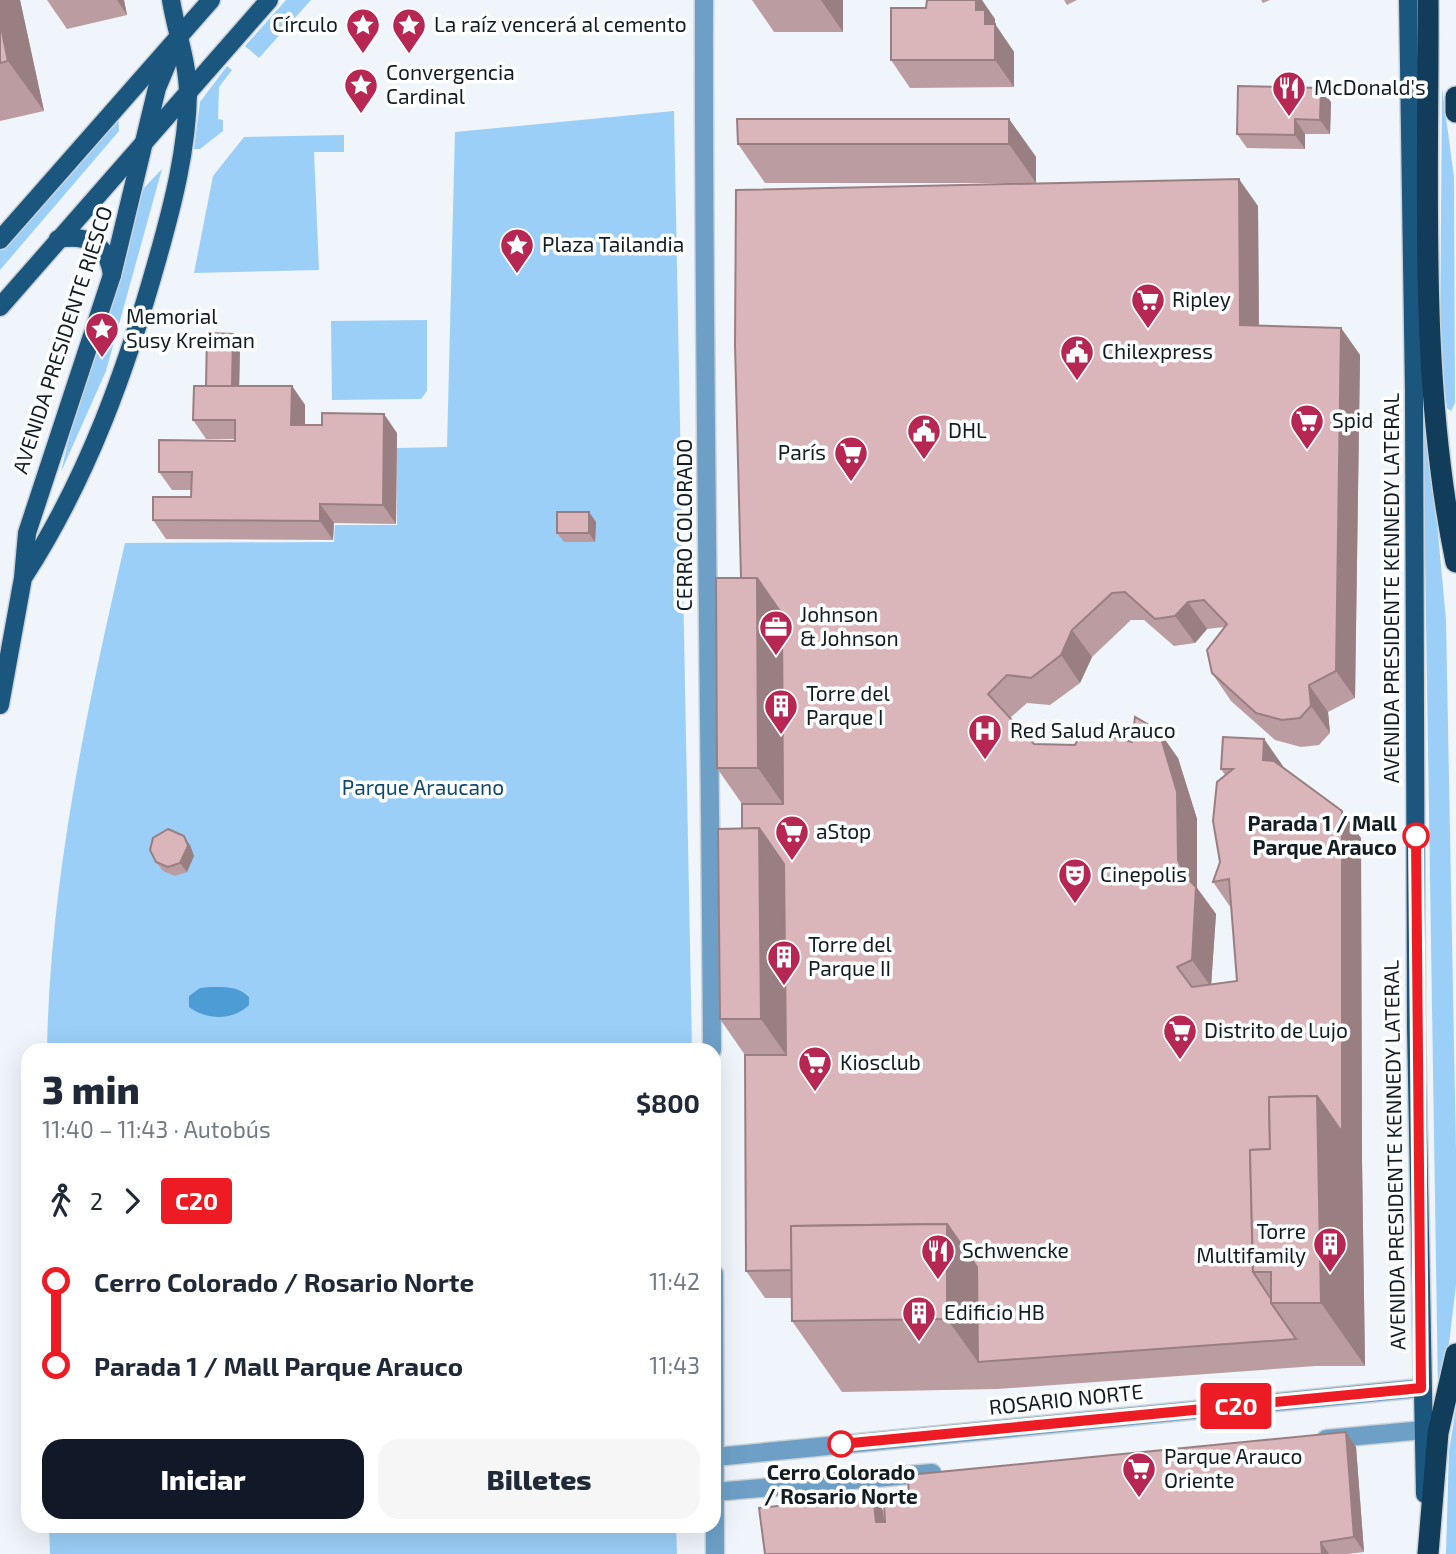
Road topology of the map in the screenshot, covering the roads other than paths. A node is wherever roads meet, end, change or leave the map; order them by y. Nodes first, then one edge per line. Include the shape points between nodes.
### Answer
1 (171, 0) edge
2 (211, 0) edge
3 (269, 0) edge
4 (704, 0) edge
5 (1408, 0) edge
6 (1428, 0) edge
7 (178, 38) junction
8 (188, 93) junction
9 (1456, 97) edge
10 (1456, 112) edge
11 (145, 140) junction
12 (58, 239) junction
13 (0, 240) edge
14 (112, 275) junction
15 (0, 307) edge
16 (1456, 562) edge
17 (23, 578) junction
18 (5, 644) edge
19 (0, 705) edge
20 (712, 1043) edge
21 (1456, 1354) edge
22 (1421, 1388) junction
23 (1423, 1430) junction
24 (1303, 1441) edge
25 (721, 1456) edge
26 (947, 1472) edge
27 (721, 1491) edge
28 (715, 1533) edge
29 (715, 1554) edge
30 (1428, 1554) edge

1 - 7 main road, AVENIDA PRESIDENTE RIESCO
2 - 7 main road
3 - 8 main road
4 - 20 street, CERRO COLORADO
5 - 22 main road, AVENIDA PRESIDENTE KENNEDY LATERAL
6 - 16 highway via 1431,353
7 - 8 main road, AVENIDA PRESIDENTE RIESCO
7 - 11 main road, AVENIDA PRESIDENTE RIESCO via 158,88
7 - 13 main road
8 - 11 main road
8 - 17 main road, AVENIDA PRESIDENTE RIESCO via 173,198 121,376 80,478
9 - 10 highway
11 - 12 main road
11 - 14 main road, AVENIDA PRESIDENTE RIESCO
12 - 14 main road via 73,237 98,244 111,263
12 - 15 main road
14 - 17 main road, AVENIDA PRESIDENTE RIESCO via 27,533
17 - 18 main road, AVENIDA PRESIDENTE RIESCO
18 - 19 main road, AVENIDA PRESIDENTE RIESCO
21 - 30 highway via 1438,1433
22 - 23 main road, AVENIDA PRESIDENTE KENNEDY LATERAL
22 - 25 street, ROSARIO NORTE
23 - 24 street
23 - 30 main road, AVENIDA PRESIDENTE KENNEDY LATERAL
26 - 27 street
28 - 29 street

